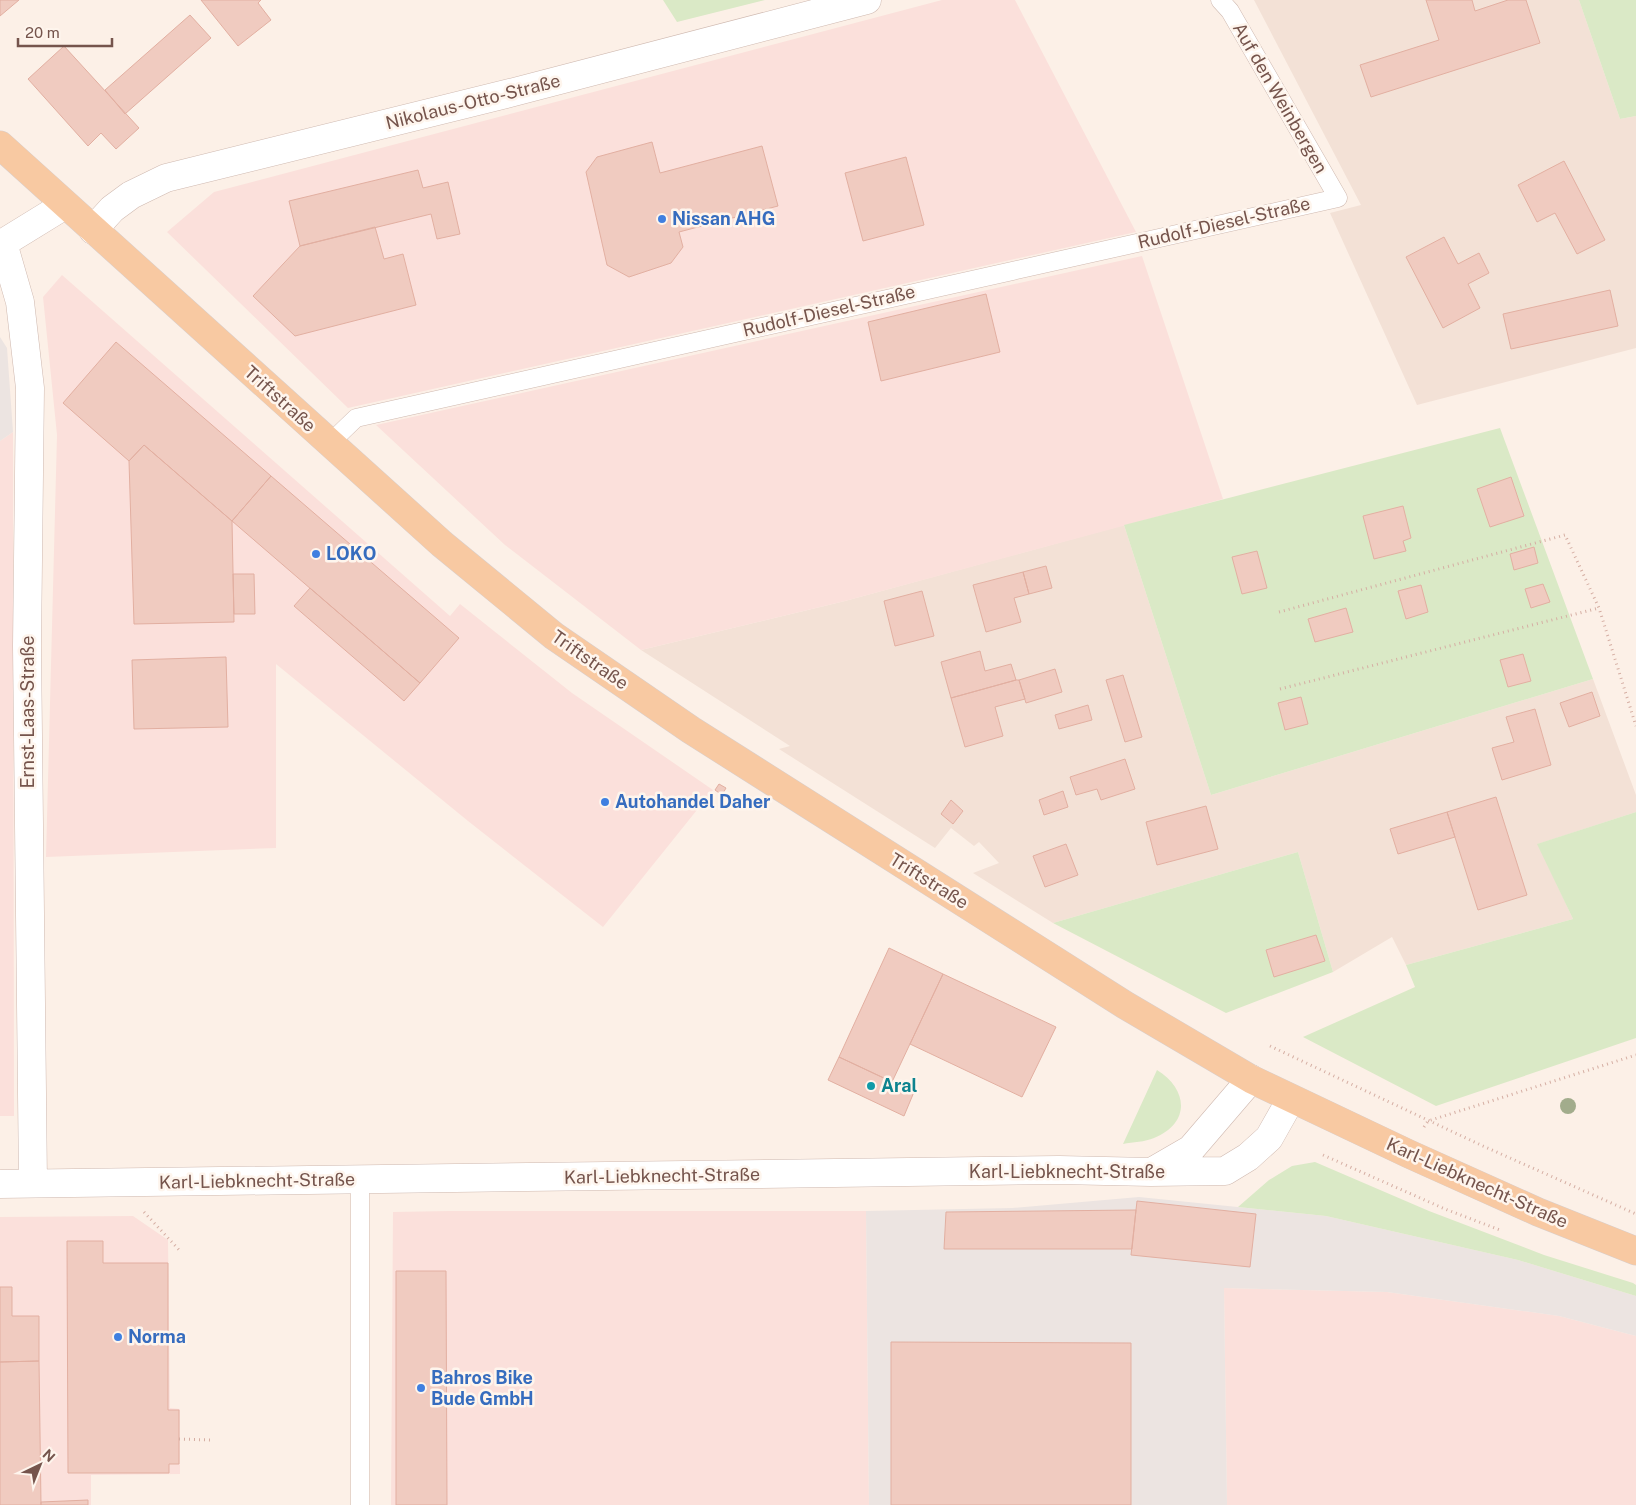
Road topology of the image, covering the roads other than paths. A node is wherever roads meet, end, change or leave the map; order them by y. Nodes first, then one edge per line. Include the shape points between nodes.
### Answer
1 (867, 0) edge
2 (1220, 0) edge
3 (0, 145) edge
4 (1338, 198) joint
5 (65, 205) junction
6 (93, 230) junction
7 (2, 244) edge
8 (330, 443) junction
9 (1251, 1079) junction
10 (1292, 1099) junction
11 (1152, 1172) junction
12 (360, 1179) junction
13 (33, 1183) junction
14 (0, 1184) edge
15 (1636, 1251) edge
16 (360, 1505) edge

1 - 6 street, Nikolaus-Otto-Straße via 166,178 131,195 112,209
2 - 4 lane, Auf den Weinbergen via 1230,11
3 - 5 main road, Triftstraße
4 - 8 lane, Rudolf-Diesel-Straße via 356,418
5 - 6 main road, Triftstraße
5 - 7 street
6 - 8 main road, Triftstraße
7 - 13 street, Ernst-Laas-Straße via 20,302 30,388 27,656
8 - 9 main road, Triftstraße via 442,544 562,642 691,730 925,879 1125,1005
9 - 10 main road, Karl-Liebknecht-Straße
9 - 11 street via 1191,1149
10 - 11 street, Karl-Liebknecht-Straße via 1269,1138 1248,1157 1225,1171
10 - 15 main road, Karl-Liebknecht-Straße via 1538,1212
11 - 12 street, Karl-Liebknecht-Straße via 1059,1170
12 - 13 street, Karl-Liebknecht-Straße
12 - 16 lane
13 - 14 street, Karl-Liebknecht-Straße

